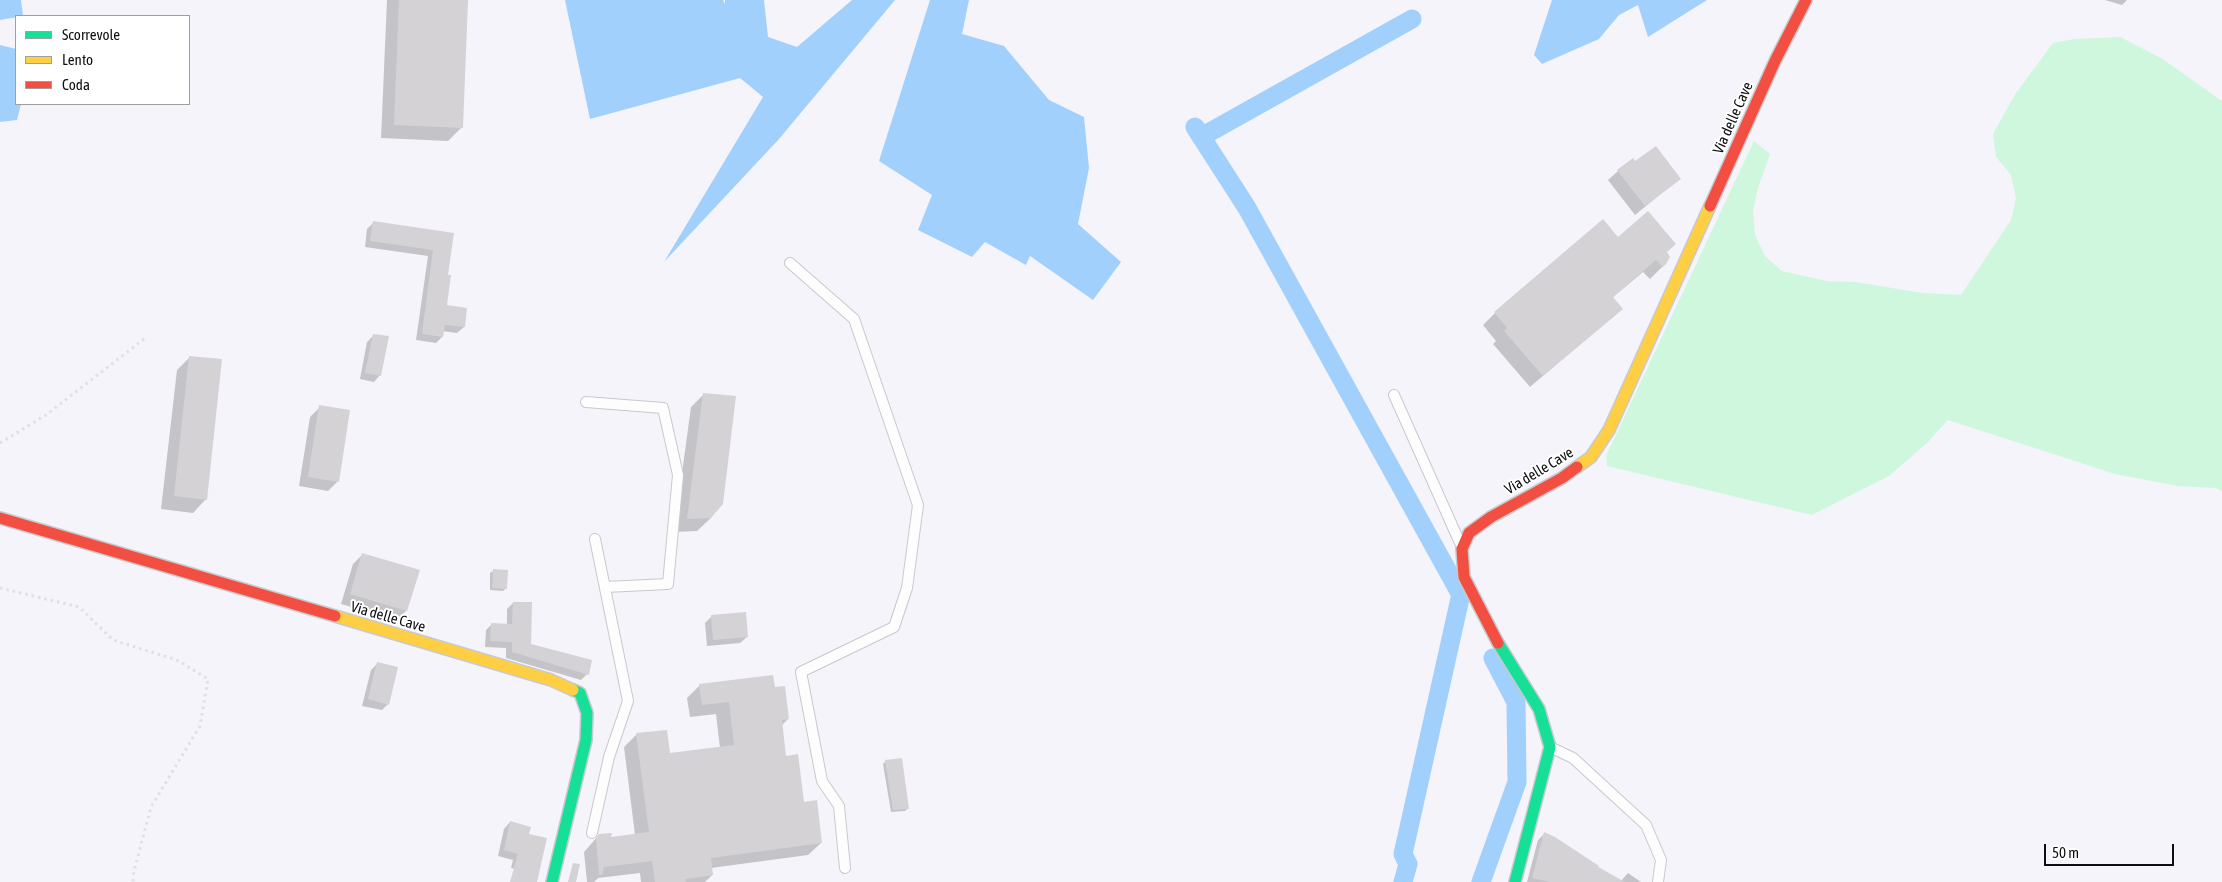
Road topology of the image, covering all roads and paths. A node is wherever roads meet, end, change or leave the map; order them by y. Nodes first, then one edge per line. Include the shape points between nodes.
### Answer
1 (1806, 0) edge
2 (790, 263) dead end
3 (144, 339) dead end
4 (1394, 395) dead end
5 (586, 402) dead end
6 (0, 443) edge
7 (0, 518) edge
8 (595, 539) dead end
9 (1462, 549) junction
10 (605, 587) junction
11 (0, 588) edge
12 (1550, 747) junction
13 (592, 833) dead end
14 (845, 868) dead end
15 (133, 882) edge
16 (552, 882) edge
17 (1516, 882) edge
18 (1658, 882) edge

1 - 9 street, Via delle Cave via 1774,61 1609,430 1591,457 1562,478 1491,516 1469,533
2 - 14 lane via 854,319 918,505 906,588 894,627 801,672 822,781 839,806
3 - 6 path via 46,416
4 - 9 lane
5 - 10 lane via 663,408 678,475 668,584
7 - 16 street, Via delle Cave via 551,680 580,693 587,713 586,740
8 - 10 lane
9 - 12 street via 1464,576 1501,648 1539,709
10 - 13 lane via 628,701 609,758
11 - 15 path via 79,607 112,640 177,660 208,679 200,726 151,807
12 - 17 street
12 - 18 lane via 1573,758 1646,825 1661,860

